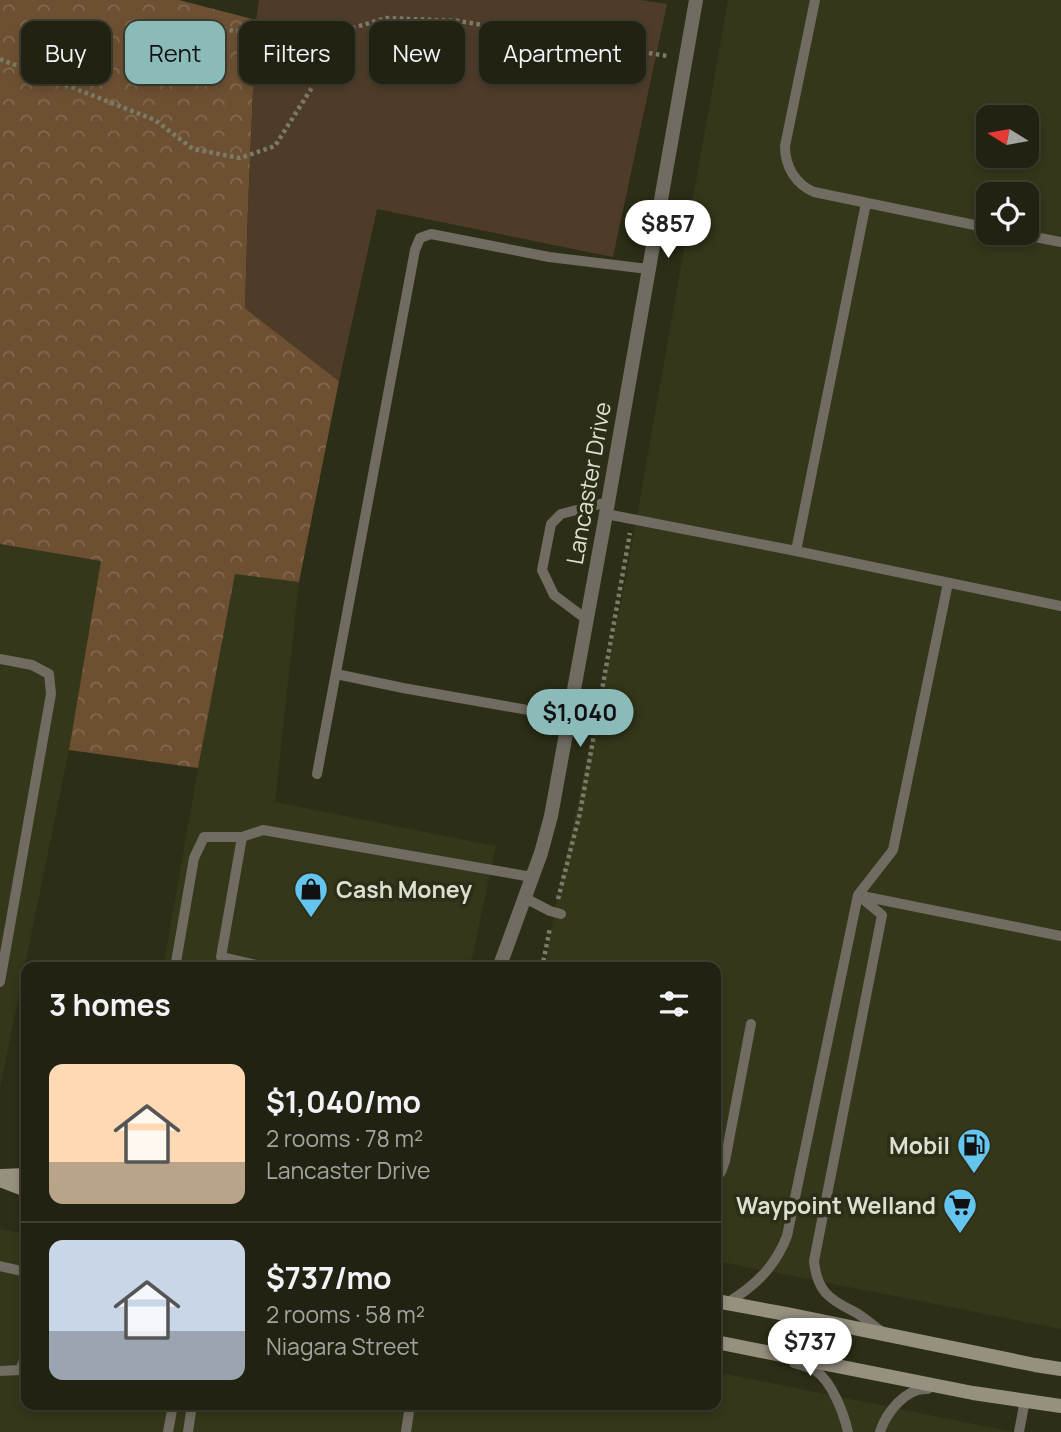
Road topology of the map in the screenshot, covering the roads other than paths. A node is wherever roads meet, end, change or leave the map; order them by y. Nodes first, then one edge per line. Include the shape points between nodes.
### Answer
1 (696, 0) edge
2 (815, 0) edge
3 (866, 203) junction
4 (976, 225) edge
5 (1039, 238) edge
6 (1061, 242) edge
7 (649, 269) junction
8 (607, 508) junction
9 (796, 551) junction
10 (948, 583) junction
11 (1061, 606) edge
12 (586, 620) junction
13 (0, 659) edge
14 (336, 674) junction
15 (568, 717) junction
16 (317, 774) dead end
17 (242, 837) junction
18 (532, 877) junction
19 (858, 895) junction
20 (525, 898) junction
21 (558, 914) road end
22 (1061, 936) edge
23 (176, 962) edge
24 (243, 962) edge
25 (501, 962) edge
26 (0, 982) edge
27 (751, 1024) dead end
28 (721, 1172) edge
29 (21, 1176) edge
30 (0, 1178) edge
31 (21, 1188) edge
32 (0, 1266) edge
33 (21, 1271) edge
34 (721, 1302) edge
35 (887, 1334) junction
36 (721, 1343) edge
37 (764, 1351) junction
38 (21, 1368) edge
39 (1061, 1369) edge
40 (0, 1371) edge
41 (973, 1393) junction
42 (1025, 1400) junction
43 (1061, 1406) edge
44 (172, 1410) edge
45 (191, 1410) edge
46 (409, 1410) edge
47 (168, 1432) edge
48 (188, 1432) edge
49 (406, 1432) edge
50 (848, 1432) edge
51 (880, 1432) edge
52 (1018, 1432) edge

1 - 7 street, Lancaster Drive
2 - 3 lane via 786,160 792,174 809,190
3 - 4 lane
3 - 9 lane
5 - 6 lane
7 - 8 street, Lancaster Drive
7 - 14 lane via 549,257 431,234 420,238
8 - 9 lane via 633,520
8 - 12 street, Lancaster Drive
8 - 12 lane via 561,514 551,524 544,559 542,570 554,595
9 - 10 lane
10 - 11 lane
10 - 19 lane via 893,849
12 - 15 street, Lancaster Drive
13 - 26 lane via 32,665 48,674 51,694
14 - 15 lane
14 - 16 lane
15 - 18 street, Lancaster Drive via 551,816
17 - 18 lane via 263,830
17 - 23 lane via 204,837 194,858
17 - 24 lane via 221,957
18 - 20 street, Lancaster Drive
19 - 22 lane
19 - 34 lane via 787,1236 764,1275 744,1293
19 - 35 lane via 882,915 814,1261 830,1298
20 - 21 lane
20 - 25 street, Lancaster Drive
27 - 28 lane
29 - 30 main road
30 - 31 main road
32 - 33 lane
34 - 35 main road
35 - 39 main road
36 - 37 main road
37 - 41 main road
37 - 50 lane via 817,1372 840,1405
38 - 40 lane
41 - 42 main road
41 - 51 lane via 921,1388 896,1405
42 - 43 main road
42 - 52 lane
44 - 47 lane
45 - 48 lane
46 - 49 lane

